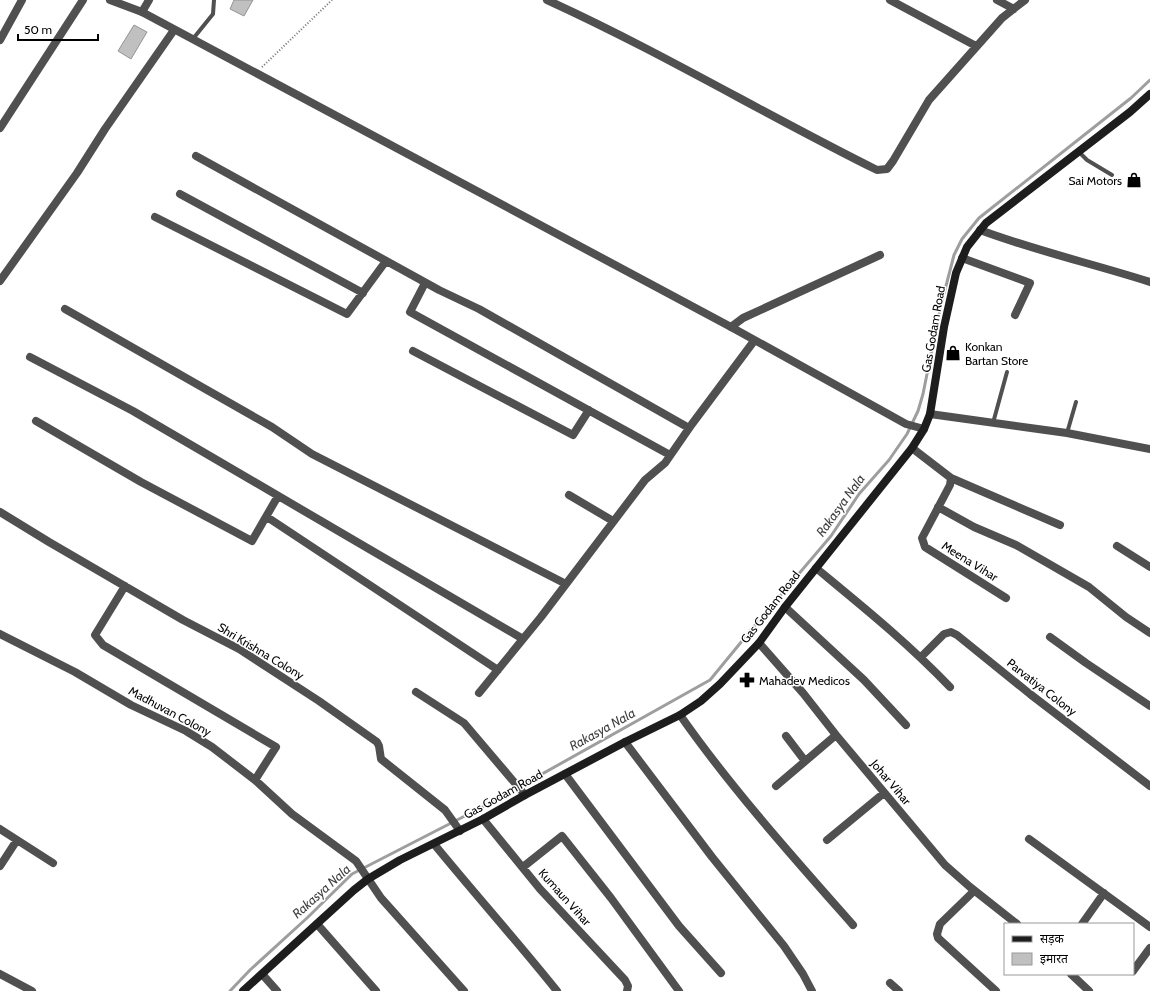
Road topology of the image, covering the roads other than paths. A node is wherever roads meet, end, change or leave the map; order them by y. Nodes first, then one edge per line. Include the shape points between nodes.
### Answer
1 (22, 0) edge
2 (83, 0) edge
3 (110, 0) edge
4 (149, 0) edge
5 (214, 0) edge
6 (546, 0) edge
7 (890, 0) edge
8 (997, 0) edge
9 (1025, 0) edge
10 (1014, 9) junction
11 (142, 12) junction
12 (174, 30) junction
13 (0, 40) edge
14 (192, 40) junction
15 (976, 46) junction
16 (1149, 97) edge
17 (0, 128) edge
18 (1079, 152) junction
19 (196, 156) dead end
20 (1112, 175) dead end
21 (180, 194) dead end
22 (155, 217) dead end
23 (980, 230) junction
24 (880, 255) dead end
25 (962, 258) junction
26 (386, 261) junction
27 (0, 281) edge
28 (1150, 282) edge
29 (425, 283) junction
30 (362, 293) junction
31 (66, 309) dead end
32 (1016, 315) dead end
33 (730, 327) junction
34 (754, 341) junction
35 (413, 351) dead end
36 (30, 357) dead end
37 (1007, 372) dead end
38 (1076, 402) dead end
39 (589, 410) junction
40 (930, 414) junction
41 (36, 421) dead end
42 (993, 423) junction
43 (689, 428) junction
44 (924, 429) junction
45 (1067, 434) junction
46 (912, 448) junction
47 (1150, 449) edge
48 (670, 455) junction
49 (951, 478) junction
50 (570, 495) dead end
51 (278, 496) junction
52 (938, 507) junction
53 (0, 512) edge
54 (267, 517) junction
55 (614, 521) junction
56 (1060, 525) dead end
57 (1117, 546) dead end
58 (1150, 566) edge
59 (816, 568) junction
60 (566, 584) junction
61 (124, 586) junction
62 (1006, 598) dead end
63 (785, 607) junction
64 (1150, 633) edge
65 (0, 634) edge
66 (1050, 637) dead end
67 (523, 638) junction
68 (759, 643) junction
69 (921, 657) junction
70 (498, 670) junction
71 (950, 687) dead end
72 (416, 692) dead end
73 (479, 693) dead end
74 (1150, 706) edge
75 (680, 715) junction
76 (906, 725) dead end
77 (836, 735) junction
78 (786, 736) dead end
79 (625, 742) junction
80 (805, 761) junction
81 (565, 774) junction
82 (255, 780) junction
83 (776, 786) dead end
84 (1150, 786) edge
85 (520, 789) junction
86 (884, 793) junction
87 (483, 819) junction
88 (458, 828) junction
89 (0, 829) edge
90 (1029, 839) dead end
91 (17, 840) junction
92 (826, 840) dead end
93 (434, 844) junction
94 (53, 863) dead end
95 (0, 866) edge
96 (523, 868) junction
97 (368, 879) junction
98 (974, 891) junction
99 (1104, 893) junction
100 (1016, 923) edge
101 (1083, 923) edge
102 (317, 924) junction
103 (853, 925) dead end
104 (1150, 927) edge
105 (1150, 948) edge
106 (1134, 970) edge
107 (720, 973) dead end
108 (0, 974) edge
109 (262, 974) junction
110 (1072, 975) edge
111 (890, 983) dead end
112 (32, 991) edge
113 (243, 991) edge
114 (277, 991) edge
115 (376, 991) edge
116 (464, 991) edge
117 (557, 991) edge
118 (628, 991) edge
119 (679, 991) edge
120 (812, 991) edge
121 (899, 991) edge
122 (996, 991) edge
123 (1089, 991) edge

1 - 13 street
2 - 17 street
3 - 11 street
4 - 11 street
5 - 14 lane via 213,14
6 - 15 street via 707,80 877,170 886,169 893,161 929,100
7 - 15 street
8 - 10 street
9 - 10 street
10 - 15 street
11 - 12 street
12 - 14 street
12 - 27 street
14 - 33 street
16 - 18 main road, Gas Godam Road
18 - 20 lane
18 - 23 main road, Gas Godam Road
19 - 26 street
21 - 30 street
22 - 30 street via 347,314
23 - 25 main road, Gas Godam Road
23 - 28 street via 1015,243
24 - 33 street via 743,318
25 - 32 street via 1030,283
25 - 40 main road, Gas Godam Road via 956,273 944,327
26 - 29 street
26 - 30 street
29 - 39 street via 410,312
29 - 43 street via 479,309
31 - 60 street via 272,427 312,454
33 - 34 street
34 - 43 street
34 - 44 street via 910,426
35 - 39 street via 573,435
36 - 51 street via 132,411
37 - 42 lane
38 - 45 lane
39 - 48 street
40 - 42 street
40 - 44 main road, Gas Godam Road
41 - 54 street via 252,542
42 - 45 street
43 - 48 street
44 - 46 main road, Gas Godam Road
45 - 47 street
46 - 49 street
46 - 59 main road, Gas Godam Road
48 - 55 street via 665,463 645,480
49 - 52 street, Meena Vihar
49 - 56 street
50 - 55 street
51 - 54 street
51 - 67 street
52 - 62 street, Meena Vihar via 922,538 925,547
52 - 64 street via 974,527 1016,545 1082,583
53 - 61 street, Shri Krishna Colony
54 - 70 street
55 - 60 street
57 - 58 street
59 - 63 main road, Gas Godam Road
59 - 69 street
60 - 67 street
61 - 82 street via 95,635 103,645 276,747
61 - 88 street, Shri Krishna Colony via 239,649 377,742 381,759 445,810
63 - 68 main road, Gas Godam Road
63 - 76 street via 864,680
65 - 82 street, Madhuvan Colony via 186,731 212,747
66 - 74 street
67 - 70 street
68 - 75 main road, Gas Godam Road via 720,684
68 - 77 street, Johar Vihar
69 - 71 street
69 - 84 street, Parvatiya Colony via 944,634 951,632 957,635
70 - 73 street
72 - 85 street via 464,723
75 - 79 main road, Gas Godam Road
75 - 103 street via 750,807
77 - 80 street
77 - 86 street, Johar Vihar
78 - 80 street
79 - 81 main road, Gas Godam Road
79 - 120 street via 712,857 784,946 804,974
80 - 83 street
81 - 85 main road, Gas Godam Road
81 - 107 street via 679,926
82 - 97 street, Madhuvan Colony via 292,814 357,863
85 - 87 main road, Gas Godam Road
86 - 92 street
86 - 98 street, Johar Vihar via 945,865
87 - 88 main road, Gas Godam Road
87 - 96 street, Kumaun Vihar
88 - 93 main road, Gas Godam Road
89 - 91 street
90 - 99 street
91 - 94 street
91 - 95 street
93 - 97 main road, Gas Godam Road
93 - 117 street
96 - 118 street, Kumaun Vihar via 625,980
96 - 119 street via 562,836
97 - 102 main road, Gas Godam Road
97 - 116 street, Madhuvan Colony via 381,898
98 - 100 street, Johar Vihar
98 - 122 street via 940,924 937,934 938,938
99 - 101 street
99 - 104 street
102 - 109 main road, Gas Godam Road
102 - 115 street
105 - 106 street
108 - 112 street
109 - 113 main road, Gas Godam Road
109 - 114 street
110 - 123 street
111 - 121 street

